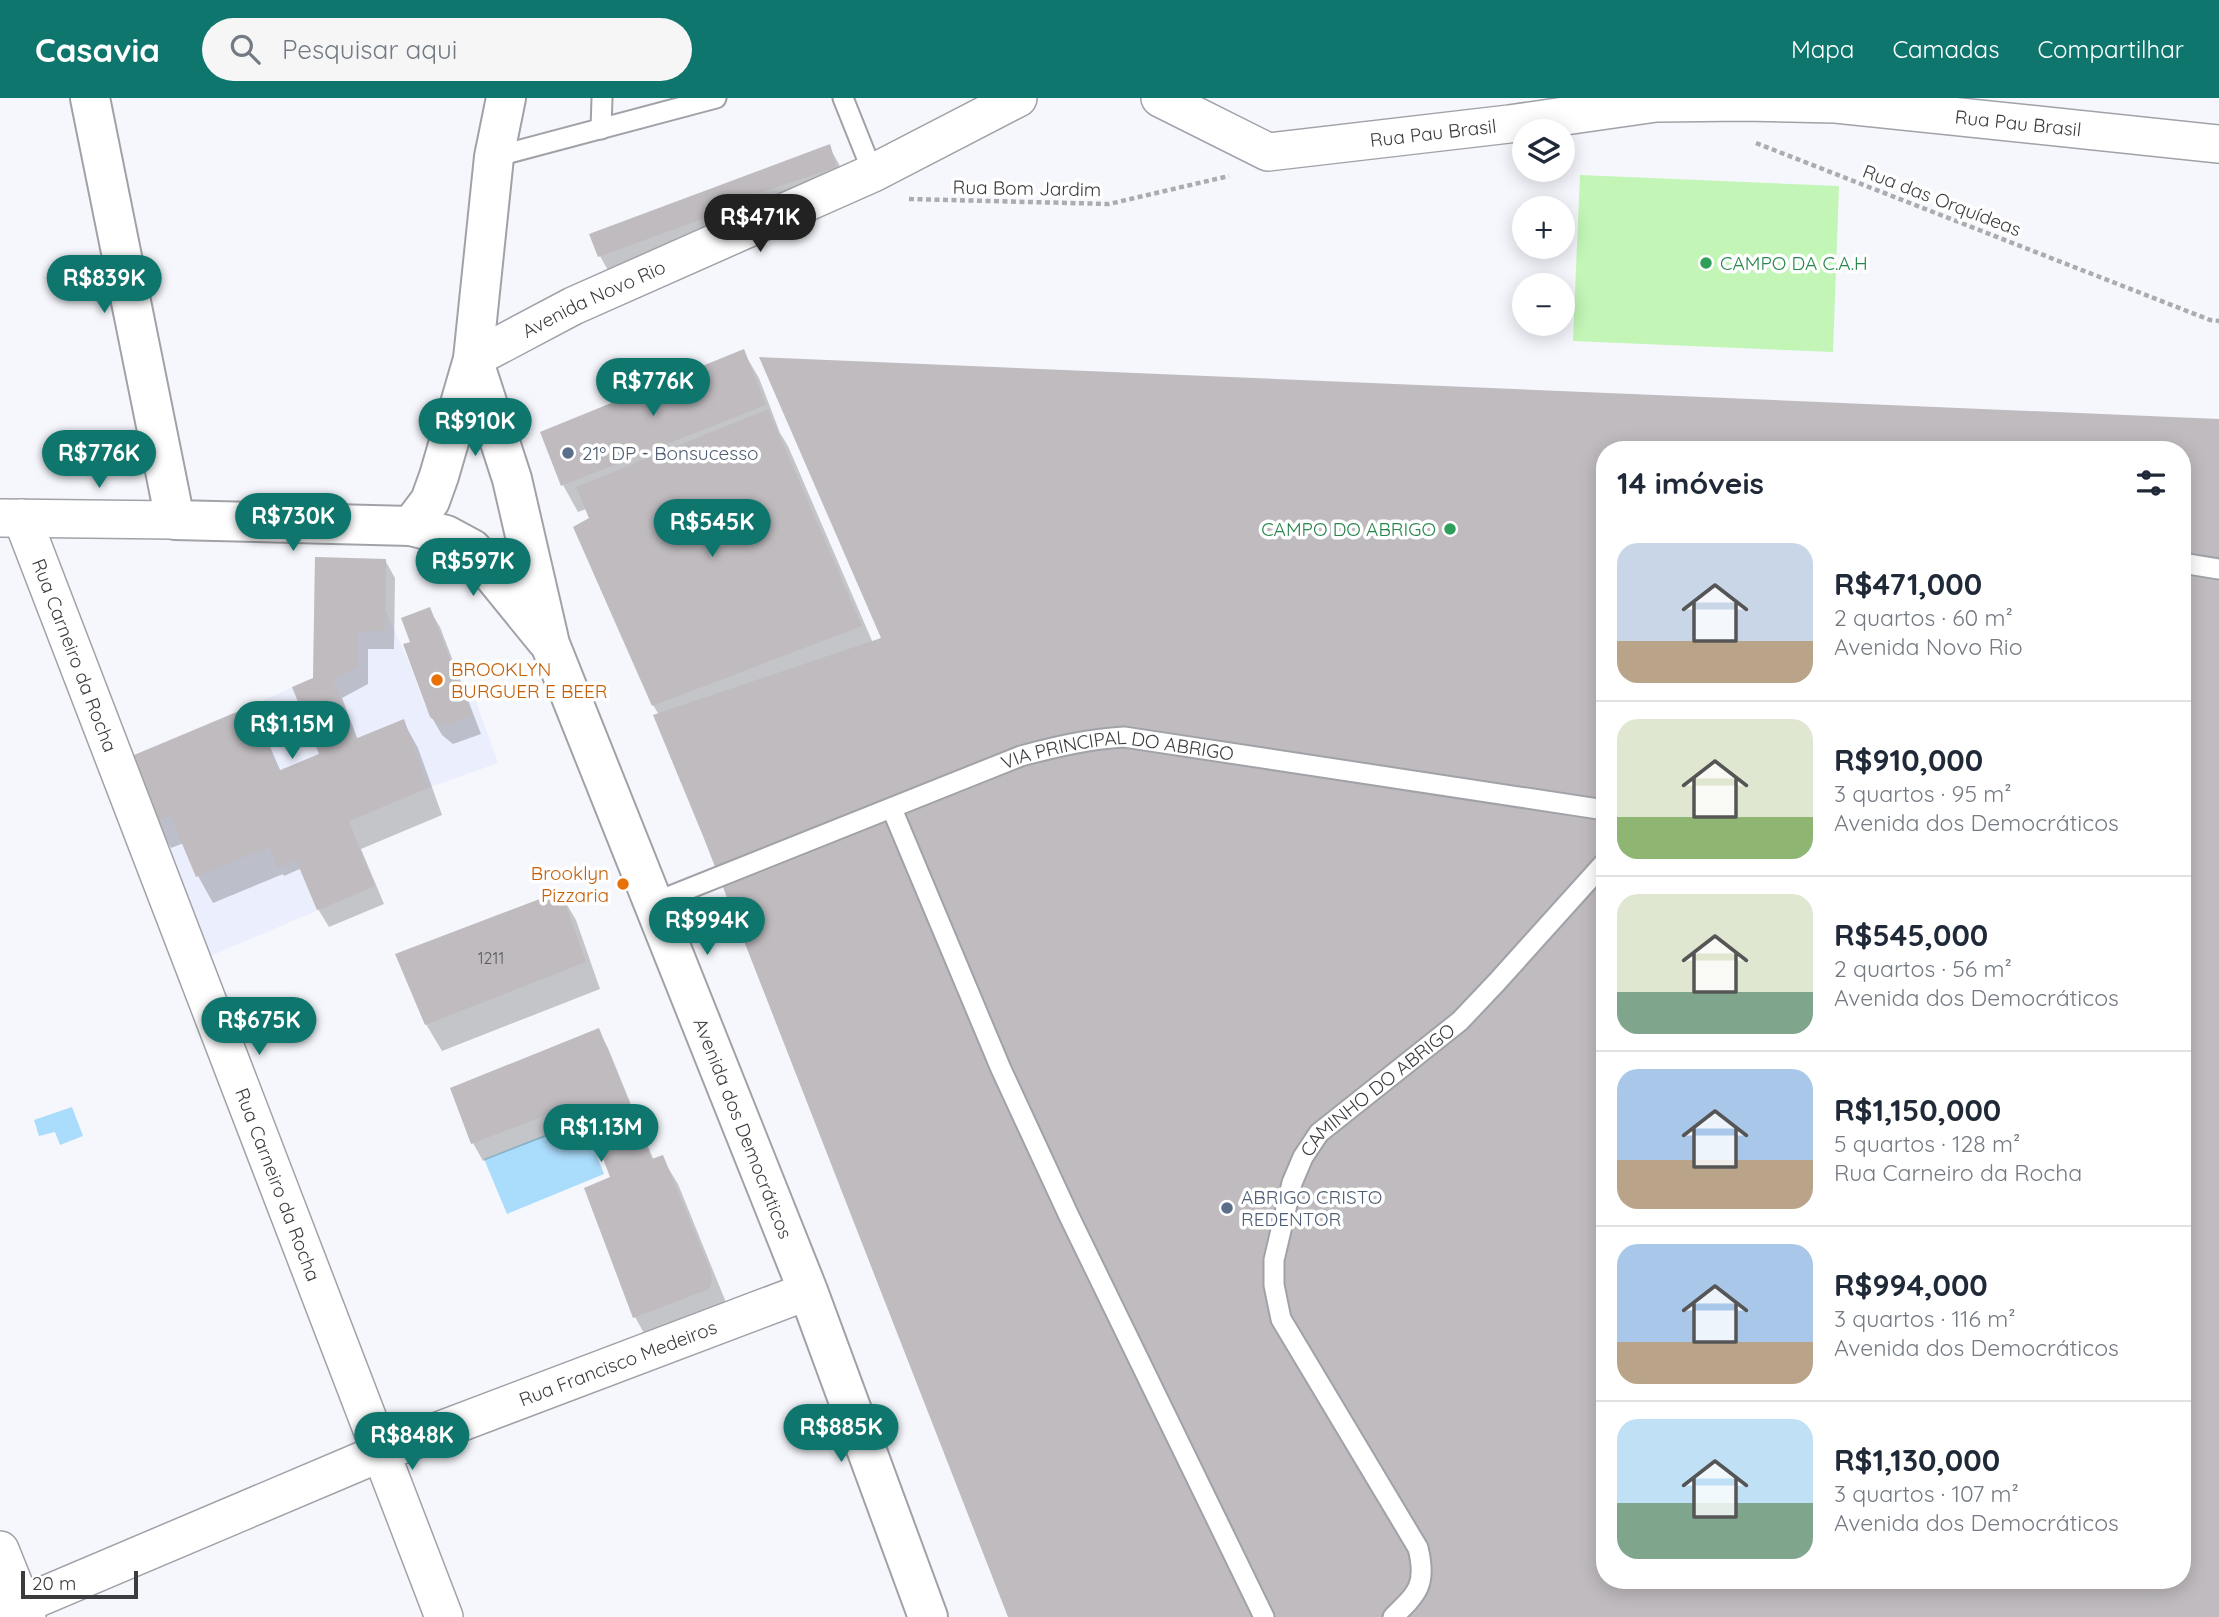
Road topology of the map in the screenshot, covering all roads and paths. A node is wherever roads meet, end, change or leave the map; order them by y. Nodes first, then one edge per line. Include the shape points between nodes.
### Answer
1 (90, 98) edge
2 (506, 98) edge
3 (602, 98) edge
4 (716, 98) edge
5 (843, 98) edge
6 (1018, 98) edge
7 (1160, 98) edge
8 (601, 129) junction
9 (1746, 139) dead end
10 (2219, 144) edge
11 (1268, 152) junction
12 (494, 158) junction
13 (873, 173) junction
14 (900, 199) dead end
15 (2219, 321) edge
16 (473, 359) junction
17 (11, 518) edge
18 (175, 520) junction
19 (411, 526) junction
20 (2191, 564) edge
21 (2219, 569) edge
22 (550, 644) junction
23 (892, 809) junction
24 (1596, 809) edge
25 (1596, 872) edge
26 (653, 902) junction
27 (808, 1291) junction
28 (380, 1453) junction
29 (0, 1550) edge
30 (16, 1612) edge
31 (444, 1617) edge
32 (928, 1617) edge
33 (1264, 1617) edge
34 (1393, 1617) edge

1 - 18 street
2 - 12 street, Avenida dos Democráticos
3 - 8 lane
4 - 8 lane
5 - 13 lane
6 - 13 street, Avenida Novo Rio
7 - 11 street
8 - 12 lane
9 - 15 path, Rua das Orquídeas
10 - 11 street, Rua Pau Brasil via 1836,104 1745,102 1656,103
11 - 14 path, Rua Bom Jardim via 1244,172 1109,204
12 - 16 street, Avenida dos Democráticos
13 - 16 street, Avenida Novo Rio via 573,306
16 - 19 street, Avenida dos Democráticos via 439,476
16 - 22 street, Avenida dos Democráticos via 512,479
17 - 18 street
17 - 28 street, Rua Carneiro da Rocha
18 - 19 street
19 - 22 street, Avenida dos Democráticos via 446,534 472,550
20 - 21 lane
22 - 26 street, Avenida dos Democráticos
23 - 24 lane, VIA PRINCIPAL DO ABRIGO via 1021,756 1098,738 1124,737
23 - 26 lane, VIA PRINCIPAL DO ABRIGO
23 - 33 lane via 1001,1069
25 - 34 lane, CAMINHO DO ABRIGO via 1460,1021 1319,1133 1292,1183 1274,1260 1273,1285 1281,1319 1418,1548 1422,1580 1416,1596
26 - 27 street, Avenida dos Democráticos
27 - 28 street, Rua Francisco Medeiros
27 - 32 street, Avenida dos Democráticos
28 - 30 street, Rua Francisco Medeiros
28 - 31 street, Rua Carneiro da Rocha
29 - 30 street

